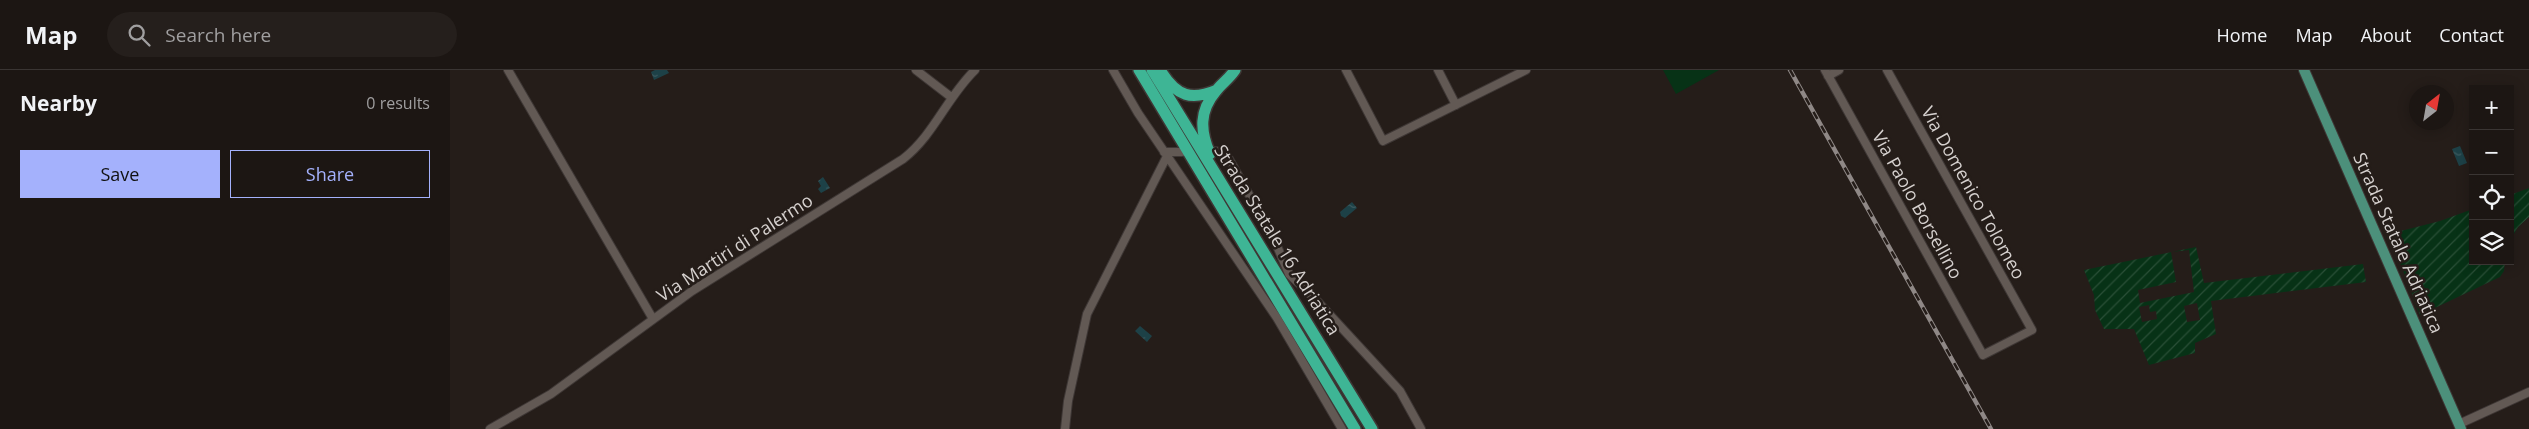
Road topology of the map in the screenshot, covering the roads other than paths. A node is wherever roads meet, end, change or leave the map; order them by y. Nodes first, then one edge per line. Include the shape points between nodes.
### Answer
1 (508, 70) edge
2 (916, 70) edge
3 (975, 70) edge
4 (1113, 70) edge
5 (1139, 70) edge
6 (1152, 70) edge
7 (1160, 70) edge
8 (1234, 70) edge
9 (1346, 70) edge
10 (1438, 70) edge
11 (1526, 70) edge
12 (1839, 70) edge
13 (1887, 70) edge
14 (2304, 70) edge
15 (1827, 73) edge
16 (1217, 90) junction
17 (951, 98) junction
18 (1456, 105) junction
19 (1182, 152) dead end
20 (1213, 152) dead end
21 (1166, 154) junction
22 (1222, 184) junction
23 (653, 319) junction
24 (1983, 355) joint
25 (2529, 392) edge
26 (2460, 426) edge
27 (492, 429) edge
28 (1065, 429) edge
29 (1342, 429) edge
30 (1355, 429) edge
31 (1372, 429) edge
32 (1421, 429) edge

1 - 23 street
2 - 17 street
3 - 17 street, Via Martiri di Palermo
4 - 21 street
5 - 30 highway, Strada Statale 16 Adriatica
6 - 22 highway, Strada Statale 16 Adriatica
7 - 16 highway via 1175,90 1184,95 1203,96
8 - 16 highway
9 - 18 street via 1383,141
10 - 18 street
11 - 18 street
12 - 15 street
13 - 24 street, Via Domenico Tolomeo via 2032,330
14 - 26 main road, Strada Statale Adriatica
15 - 24 street, Via Paolo Borsellino
16 - 22 highway via 1202,116 1202,131
17 - 23 street, Via Martiri di Palermo via 923,141 903,159 692,291
19 - 21 street
20 - 32 street via 1225,152 1274,239 1289,274 1400,391
21 - 28 street via 1087,314
21 - 29 street via 1277,318
22 - 31 highway, Strada Statale 16 Adriatica
23 - 27 street, Via Martiri di Palermo via 558,389
25 - 26 street

